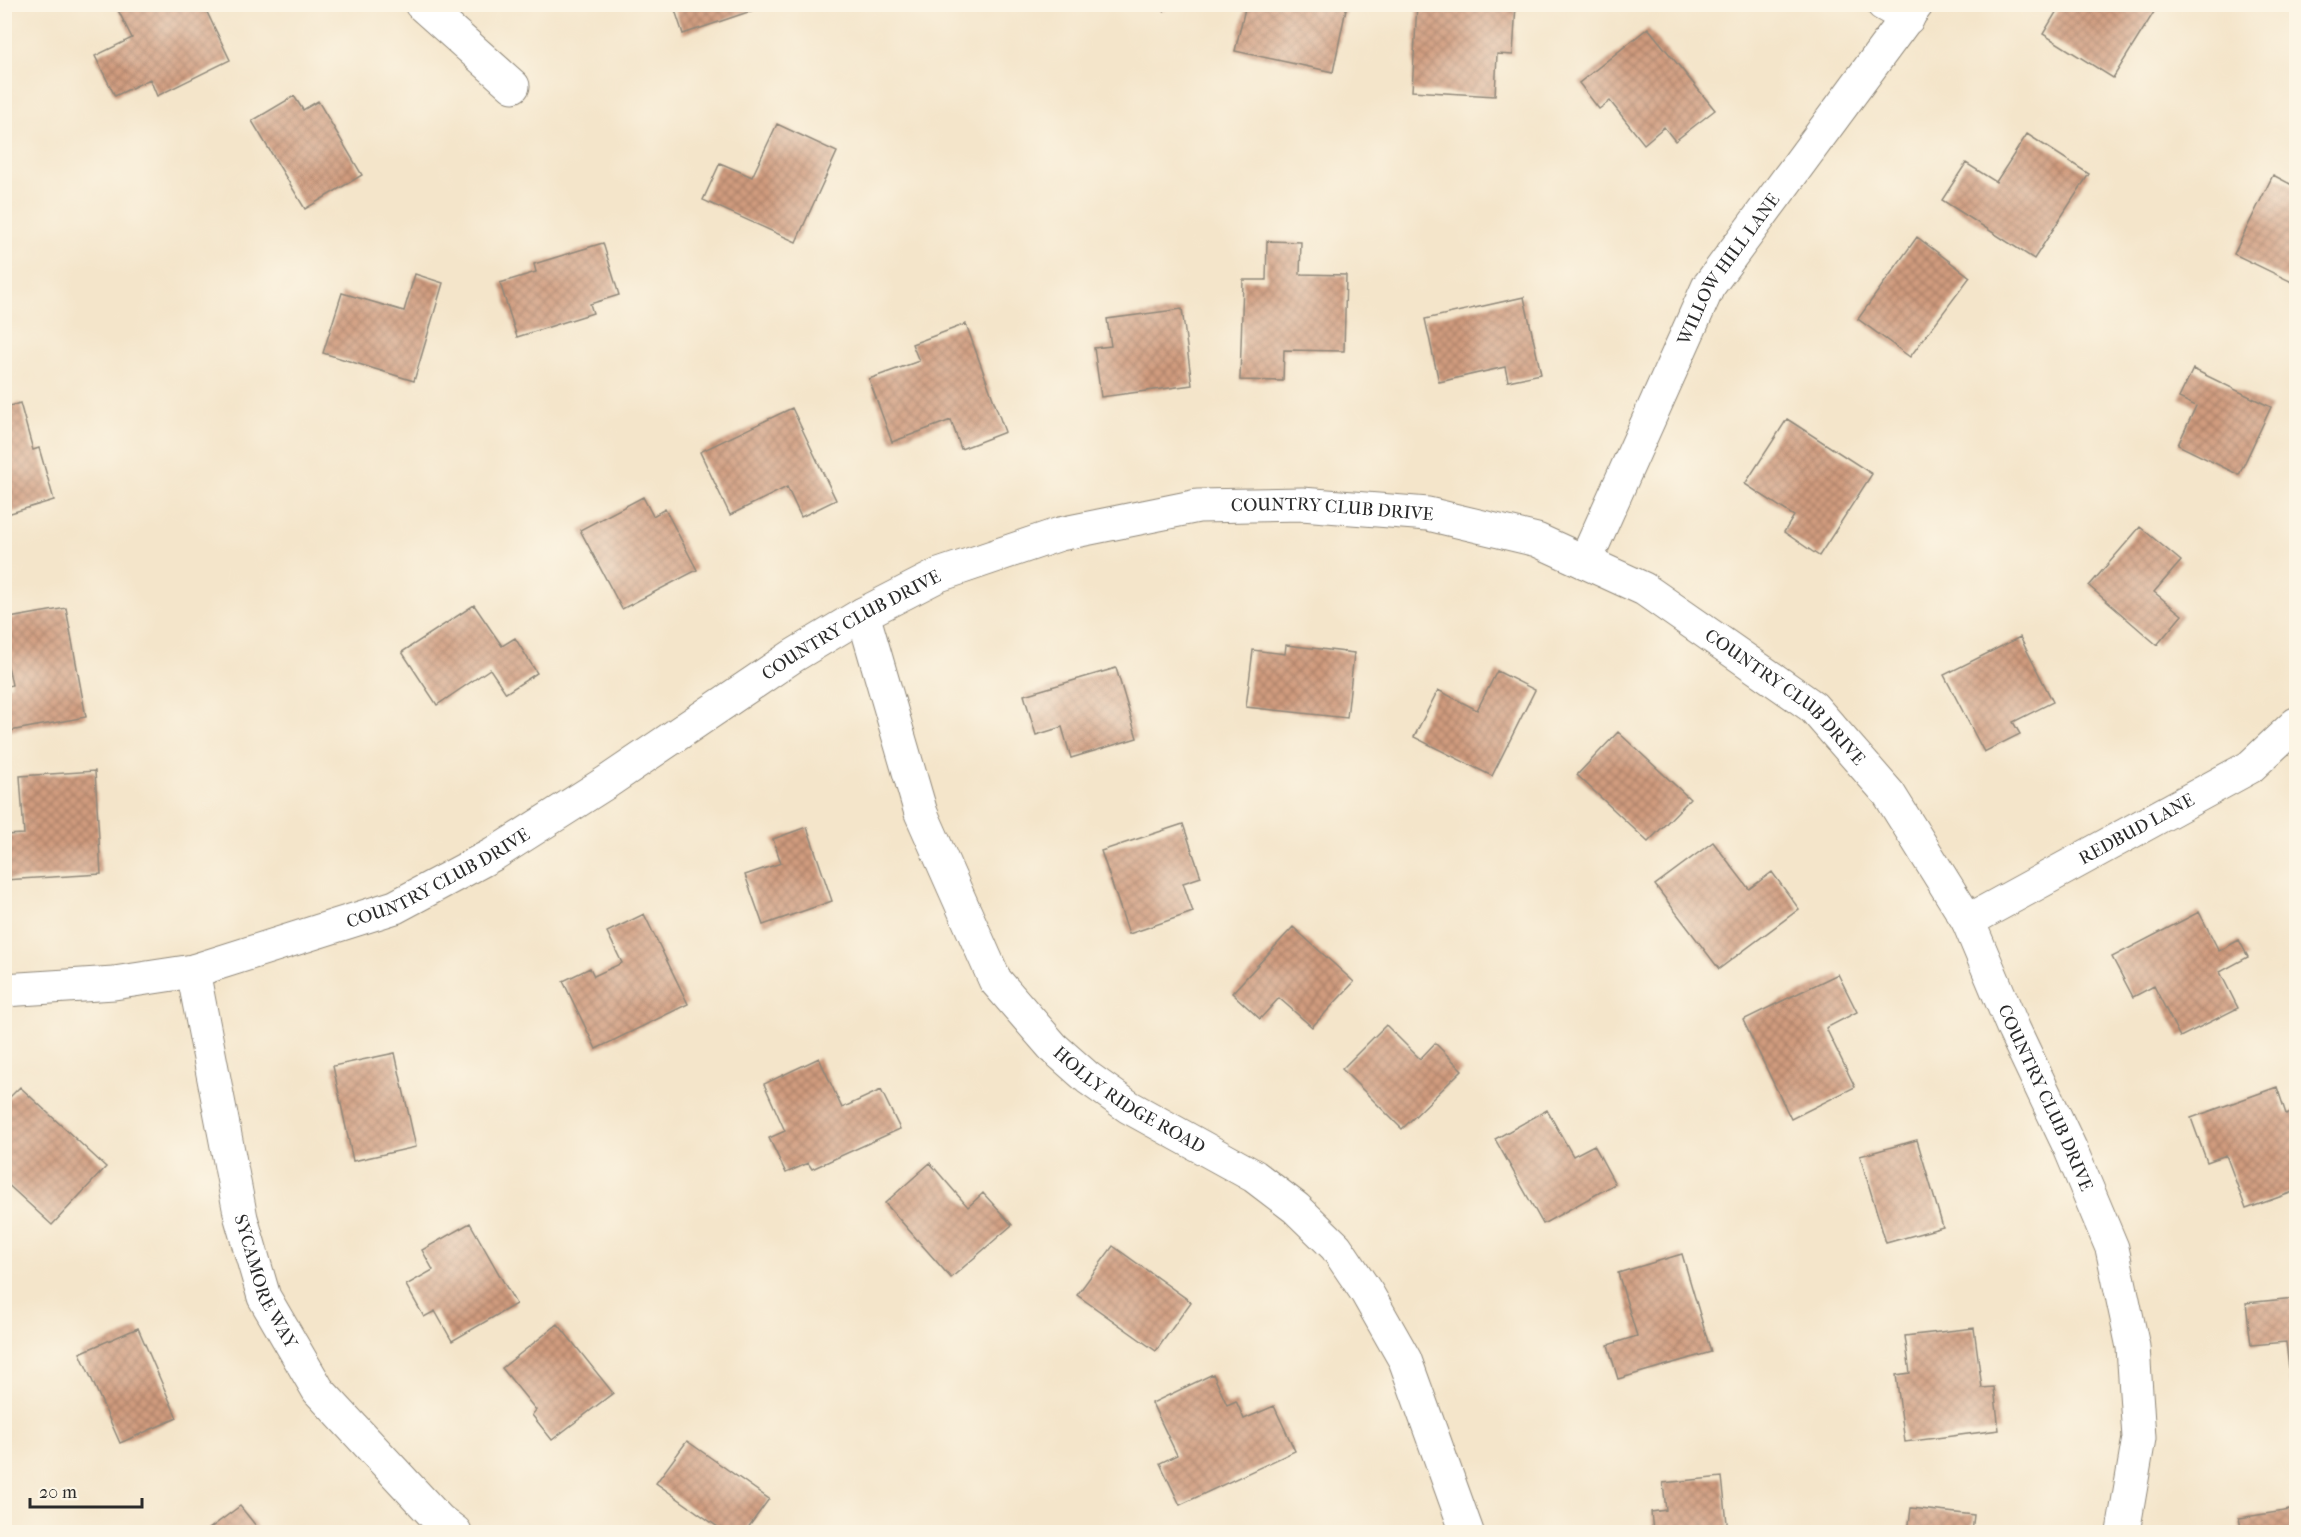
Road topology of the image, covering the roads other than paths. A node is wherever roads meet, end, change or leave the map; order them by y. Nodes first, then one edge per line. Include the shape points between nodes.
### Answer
1 (421, 4) edge
2 (1903, 9) edge
3 (513, 86) dead end
4 (1586, 562) junction
5 (862, 614) junction
6 (2296, 724) edge
7 (1968, 921) junction
8 (193, 971) junction
9 (4, 990) edge
10 (455, 1533) edge
11 (1467, 1533) edge
12 (2123, 1533) edge

1 - 3 street
2 - 4 street, WILLOW HILL LANE via 1708,287
4 - 5 street, COUNTRY CLUB DRIVE via 1538,540 1428,514 1302,504 1198,506 1060,534 939,575
4 - 7 street, COUNTRY CLUB DRIVE via 1644,589 1813,707 1889,794
5 - 8 street, COUNTRY CLUB DRIVE via 494,854 396,907
5 - 11 street, HOLLY RIDGE ROAD via 921,813 995,980 1053,1047 1088,1078 1129,1107 1254,1176 1296,1208 1336,1247 1406,1360
6 - 7 street, REDBUD LANE via 2250,767
7 - 12 street, COUNTRY CLUB DRIVE via 2112,1248 2133,1347 2139,1438
8 - 9 street, COUNTRY CLUB DRIVE via 114,983
8 - 10 street, SYCAMORE WAY via 241,1218 264,1297 318,1390

